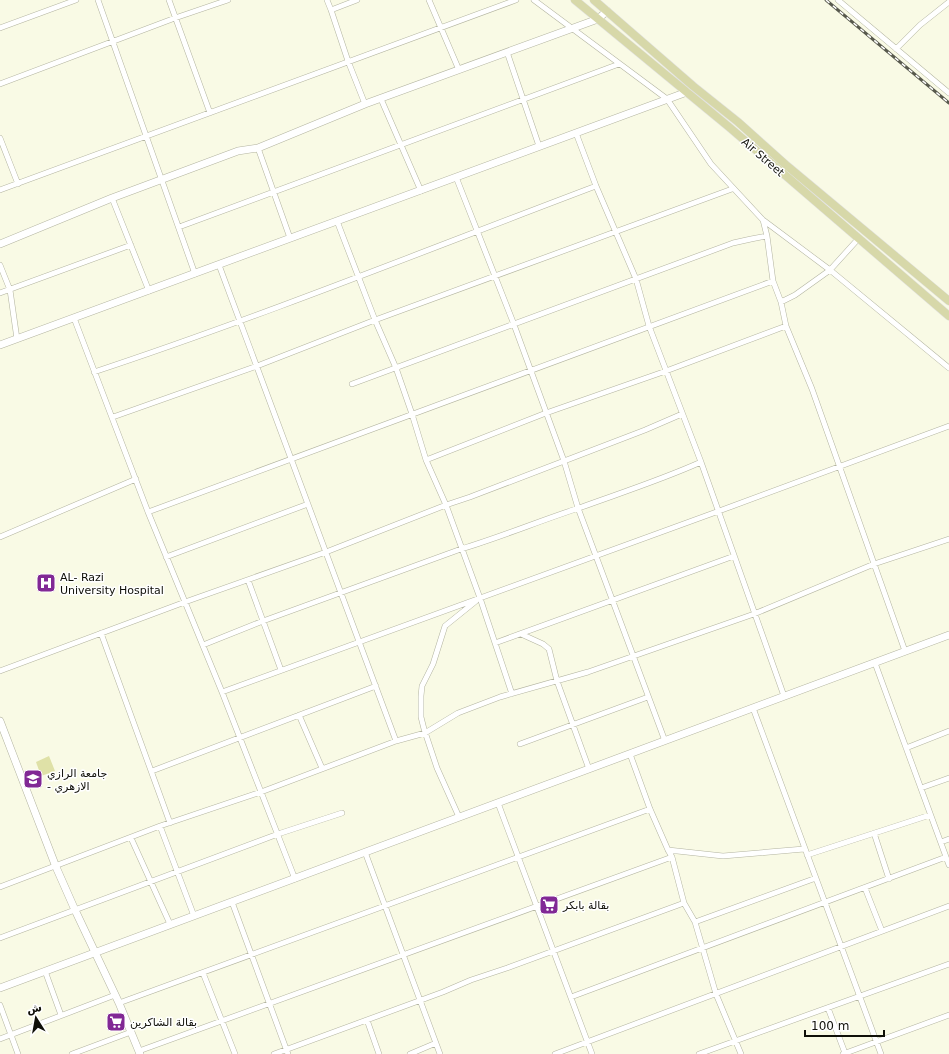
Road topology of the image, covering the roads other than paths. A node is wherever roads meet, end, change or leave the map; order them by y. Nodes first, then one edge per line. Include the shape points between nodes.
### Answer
1 (76, 0) edge
2 (98, 0) edge
3 (169, 0) edge
4 (228, 0) edge
5 (326, 0) edge
6 (357, 0) edge
7 (429, 0) edge
8 (516, 0) edge
9 (534, 0) edge
10 (575, 0) edge
11 (594, 0) edge
12 (838, 0) edge
13 (63, 2) edge
14 (949, 2) edge
15 (332, 10) junction
16 (607, 11) junction
17 (175, 18) junction
18 (598, 19) junction
19 (0, 28) edge
20 (440, 28) junction
21 (573, 28) junction
22 (113, 41) junction
23 (896, 49) junction
24 (507, 52) junction
25 (348, 61) junction
26 (619, 64) junction
27 (458, 70) junction
28 (0, 84) edge
29 (687, 92) junction
30 (949, 93) edge
31 (381, 99) junction
32 (667, 99) junction
33 (524, 100) junction
34 (365, 104) junction
35 (210, 113) junction
36 (576, 133) junction
37 (146, 136) junction
38 (0, 138) edge
39 (402, 145) junction
40 (539, 146) junction
41 (258, 148) junction
42 (456, 177) junction
43 (162, 179) junction
44 (18, 184) junction
45 (596, 186) junction
46 (732, 189) junction
47 (0, 190) edge
48 (274, 191) junction
49 (421, 191) junction
50 (112, 198) junction
51 (763, 220) junction
52 (337, 221) junction
53 (178, 227) junction
54 (478, 231) junction
55 (616, 232) junction
56 (767, 236) junction
57 (290, 238) junction
58 (859, 238) junction
59 (0, 244) edge
60 (132, 245) junction
61 (0, 265) edge
62 (219, 265) junction
63 (830, 270) junction
64 (195, 274) junction
65 (358, 276) junction
66 (495, 276) junction
67 (636, 279) junction
68 (773, 281) junction
69 (10, 290) junction
70 (149, 290) junction
71 (0, 293) edge
72 (781, 302) junction
73 (949, 302) edge
74 (949, 316) edge
75 (74, 318) junction
76 (375, 320) junction
77 (240, 321) junction
78 (514, 324) junction
79 (649, 326) junction
80 (786, 326) junction
81 (17, 339) junction
82 (0, 345) edge
83 (257, 366) junction
84 (396, 368) junction
85 (949, 368) edge
86 (530, 370) junction
87 (666, 371) junction
88 (94, 372) junction
89 (352, 384) dead end
90 (412, 414) junction
91 (546, 414) junction
92 (682, 414) junction
93 (113, 417) junction
94 (949, 426) edge
95 (291, 458) junction
96 (426, 460) junction
97 (564, 461) junction
98 (701, 462) junction
99 (839, 466) junction
100 (136, 479) junction
101 (308, 504) junction
102 (446, 505) junction
103 (578, 508) junction
104 (719, 511) junction
105 (148, 512) junction
106 (0, 537) edge
107 (949, 539) edge
108 (461, 549) junction
109 (326, 552) junction
110 (596, 555) junction
111 (734, 556) junction
112 (166, 557) junction
113 (874, 564) junction
114 (248, 580) junction
115 (341, 592) junction
116 (480, 598) junction
117 (613, 601) junction
118 (185, 602) junction
119 (754, 614) junction
120 (263, 621) junction
121 (101, 633) junction
122 (520, 634) junction
123 (949, 635) edge
124 (359, 642) junction
125 (495, 643) junction
126 (203, 645) junction
127 (905, 651) junction
128 (633, 656) junction
129 (875, 663) junction
130 (281, 670) junction
131 (0, 671) edge
132 (557, 681) junction
133 (376, 686) junction
134 (222, 692) junction
135 (512, 694) junction
136 (784, 696) junction
137 (648, 697) junction
138 (753, 708) junction
139 (299, 715) junction
140 (0, 721) edge
141 (574, 726) junction
142 (949, 731) edge
143 (425, 733) junction
144 (240, 738) junction
145 (396, 741) junction
146 (665, 741) junction
147 (520, 744) dead end
148 (906, 748) junction
149 (630, 754) junction
150 (322, 768) junction
151 (589, 769) junction
152 (152, 771) junction
153 (949, 778) edge
154 (921, 788) junction
155 (261, 792) junction
156 (498, 803) junction
157 (650, 809) junction
158 (342, 813) dead end
159 (930, 815) junction
160 (459, 818) junction
161 (170, 822) junction
162 (160, 826) junction
163 (874, 833) junction
164 (278, 834) junction
165 (131, 838) junction
166 (949, 839) edge
167 (940, 842) junction
168 (804, 849) junction
169 (668, 850) junction
170 (366, 852) junction
171 (807, 855) junction
172 (519, 857) junction
173 (672, 857) junction
174 (946, 857) junction
175 (949, 865) edge
176 (56, 867) junction
177 (177, 872) junction
178 (816, 878) junction
179 (889, 878) junction
180 (295, 879) junction
181 (152, 882) junction
182 (0, 887) edge
183 (865, 888) junction
184 (232, 902) junction
185 (825, 902) junction
186 (684, 903) junction
187 (386, 906) junction
188 (537, 906) junction
189 (949, 906) edge
190 (75, 910) junction
191 (194, 916) junction
192 (695, 922) junction
193 (170, 924) junction
194 (882, 931) junction
195 (0, 938) edge
196 (704, 947) junction
197 (842, 947) junction
198 (554, 951) junction
199 (96, 953) junction
200 (251, 955) junction
201 (403, 955) junction
202 (949, 964) edge
203 (45, 972) junction
204 (203, 973) junction
205 (0, 988) edge
206 (716, 994) junction
207 (115, 995) junction
208 (860, 996) junction
209 (571, 997) junction
210 (420, 1000) junction
211 (119, 1003) junction
212 (269, 1004) junction
213 (0, 1005) edge
214 (828, 1008) junction
215 (62, 1015) junction
216 (949, 1015) edge
217 (367, 1020) junction
218 (222, 1021) junction
219 (131, 1032) junction
220 (12, 1035) junction
221 (0, 1039) edge
222 (736, 1041) junction
223 (588, 1042) junction
224 (877, 1042) junction
225 (436, 1044) junction
226 (287, 1052) edge
227 (140, 1053) edge
228 (18, 1054) edge
229 (72, 1054) edge
230 (235, 1054) edge
231 (274, 1054) edge
232 (379, 1054) edge
233 (410, 1054) edge
234 (440, 1054) edge
235 (555, 1054) edge
236 (592, 1054) edge
237 (699, 1054) edge
238 (741, 1054) edge
239 (844, 1054) edge
240 (881, 1054) edge

1 - 13 street
2 - 22 street
3 - 17 street
4 - 17 street
5 - 15 street
6 - 15 street
7 - 20 street
8 - 20 street
9 - 21 street
10 - 18 main road, Air Street
11 - 16 main road, Air Street
12 - 23 street
13 - 19 street
14 - 23 street via 920,25
15 - 25 street
16 - 18 street
16 - 73 main road, Air Street
17 - 22 street
17 - 35 street
18 - 21 street
18 - 29 main road, Air Street
20 - 25 street
20 - 27 street
21 - 24 street
21 - 26 street
22 - 28 street
22 - 37 street
23 - 30 street
24 - 27 street
24 - 33 street
25 - 34 street
25 - 35 street
26 - 32 street
26 - 33 street
27 - 31 street
29 - 32 street
29 - 58 main road, Air Street
31 - 34 street
31 - 39 street
32 - 36 street
32 - 46 street via 710,164
33 - 39 street
33 - 40 street
34 - 41 street
35 - 37 street
36 - 40 street
36 - 45 street
37 - 43 street
37 - 44 street
38 - 44 street
39 - 48 street
39 - 49 street
40 - 42 street
41 - 43 street via 238,151
41 - 48 street
42 - 49 street
42 - 54 street
43 - 50 street
43 - 53 street
44 - 47 street
45 - 54 street
45 - 55 street
46 - 51 street
46 - 55 street
48 - 53 street
48 - 57 street
49 - 52 street
50 - 59 street
50 - 60 street
51 - 56 street
51 - 63 street
52 - 57 street
52 - 65 street
53 - 64 street
54 - 65 street
54 - 66 street
55 - 66 street
55 - 67 street
56 - 67 street via 733,243
56 - 68 street
57 - 62 street
58 - 63 street
58 - 74 main road, Air Street
60 - 69 street
60 - 70 street
61 - 69 street
62 - 64 street
62 - 77 street
63 - 72 street
63 - 85 street
64 - 70 street
65 - 76 street
65 - 77 street
66 - 76 street
66 - 78 street
67 - 78 street
67 - 79 street
68 - 72 street
68 - 79 street
69 - 71 street
69 - 81 street
70 - 75 street
72 - 80 street
75 - 81 street
75 - 88 street
76 - 83 street
76 - 84 street
77 - 83 street
77 - 88 street
78 - 84 street
78 - 86 street
79 - 86 street
79 - 87 street
80 - 87 street
80 - 99 street via 812,389
81 - 82 street
83 - 93 street
83 - 95 street
84 - 89 street
84 - 90 street
86 - 90 street
86 - 91 street
87 - 91 street
87 - 92 street
88 - 93 street
90 - 95 street
90 - 96 street
91 - 96 street
91 - 97 street
92 - 97 street
92 - 98 street
93 - 100 street
94 - 99 street
95 - 101 street
95 - 105 street
96 - 102 street
97 - 102 street
97 - 103 street
98 - 103 street via 641,487
98 - 104 street
99 - 104 street
99 - 113 street
100 - 105 street
100 - 106 street
101 - 109 street
101 - 112 street
102 - 108 street
102 - 109 street
103 - 108 street
103 - 110 street
104 - 110 street
104 - 111 street
105 - 112 street
107 - 113 street
108 - 115 street
108 - 116 street
109 - 114 street
109 - 115 street
110 - 116 street
110 - 117 street
111 - 117 street
111 - 119 street
112 - 118 street
113 - 119 street
113 - 127 street
114 - 118 street
114 - 120 street
115 - 120 street
115 - 124 street
116 - 124 street
116 - 125 street
116 - 143 street via 445,626 433,664 422,686 421,717
117 - 122 street
117 - 128 street
118 - 121 street
118 - 126 street
119 - 128 street
119 - 136 street
120 - 126 street
120 - 130 street
121 - 131 street
121 - 152 street
122 - 125 street
122 - 132 street via 549,649
123 - 127 street
124 - 130 street
124 - 133 street
125 - 135 street
126 - 134 street
127 - 129 street
128 - 132 street
128 - 137 street
129 - 136 street
129 - 148 street
130 - 134 street
132 - 135 street
132 - 141 street
133 - 139 street
133 - 145 street
134 - 144 street
135 - 143 street via 458,713
136 - 138 street
137 - 141 street
137 - 146 street
138 - 146 street
138 - 168 street
139 - 144 street
139 - 150 street
140 - 176 street
141 - 147 street
141 - 151 street
142 - 148 street
143 - 145 street
143 - 160 street
144 - 152 street
144 - 155 street
145 - 150 street
146 - 149 street
148 - 154 street
149 - 151 street
149 - 157 street
150 - 155 street
151 - 156 street
152 - 161 street
153 - 154 street
154 - 159 street
155 - 161 street
155 - 164 street
156 - 160 street
156 - 172 street
157 - 169 street
157 - 172 street
158 - 164 street
159 - 163 street
159 - 167 street
160 - 170 street
161 - 162 street
162 - 165 street
162 - 177 street
163 - 171 street
163 - 179 street
164 - 177 street
164 - 180 street
165 - 176 street
165 - 181 street
166 - 167 street
167 - 174 street
168 - 169 street via 723,856
168 - 171 street
169 - 173 street
170 - 180 street
170 - 187 street
171 - 178 street
172 - 187 street
172 - 188 street
173 - 186 street
173 - 188 street
174 - 175 street
174 - 179 street
176 - 182 street
176 - 190 street
177 - 181 street
177 - 191 street
178 - 185 street
178 - 192 street
179 - 183 street
180 - 184 street
181 - 190 street
181 - 193 street
183 - 185 street
183 - 194 street
184 - 191 street
184 - 200 street
185 - 196 street
185 - 197 street
186 - 192 street
186 - 198 street
187 - 200 street
187 - 201 street
188 - 198 street
188 - 201 street
189 - 194 street
190 - 195 street
190 - 199 street
191 - 193 street
192 - 196 street
193 - 199 street
194 - 197 street
196 - 206 street
196 - 209 street
197 - 206 street
197 - 208 street
198 - 209 street
198 - 210 street
199 - 203 street
199 - 207 street
200 - 204 street
200 - 212 street
201 - 210 street
201 - 212 street
202 - 208 street
203 - 205 street
203 - 215 street
204 - 211 street
204 - 218 street
206 - 222 street
206 - 223 street
207 - 211 street
207 - 215 street
208 - 214 street
208 - 224 street
209 - 223 street
210 - 217 street
210 - 225 street
211 - 219 street
212 - 218 street
212 - 226 street
213 - 220 street
214 - 222 street
214 - 239 street
215 - 220 street
216 - 224 street
217 - 226 street
217 - 232 street
218 - 227 street
218 - 230 street
219 - 227 street
219 - 229 street
220 - 221 street
220 - 228 street
222 - 237 street
222 - 238 street
223 - 235 street
223 - 236 street
224 - 239 street
224 - 240 street
225 - 233 street
225 - 234 street
226 - 231 street

